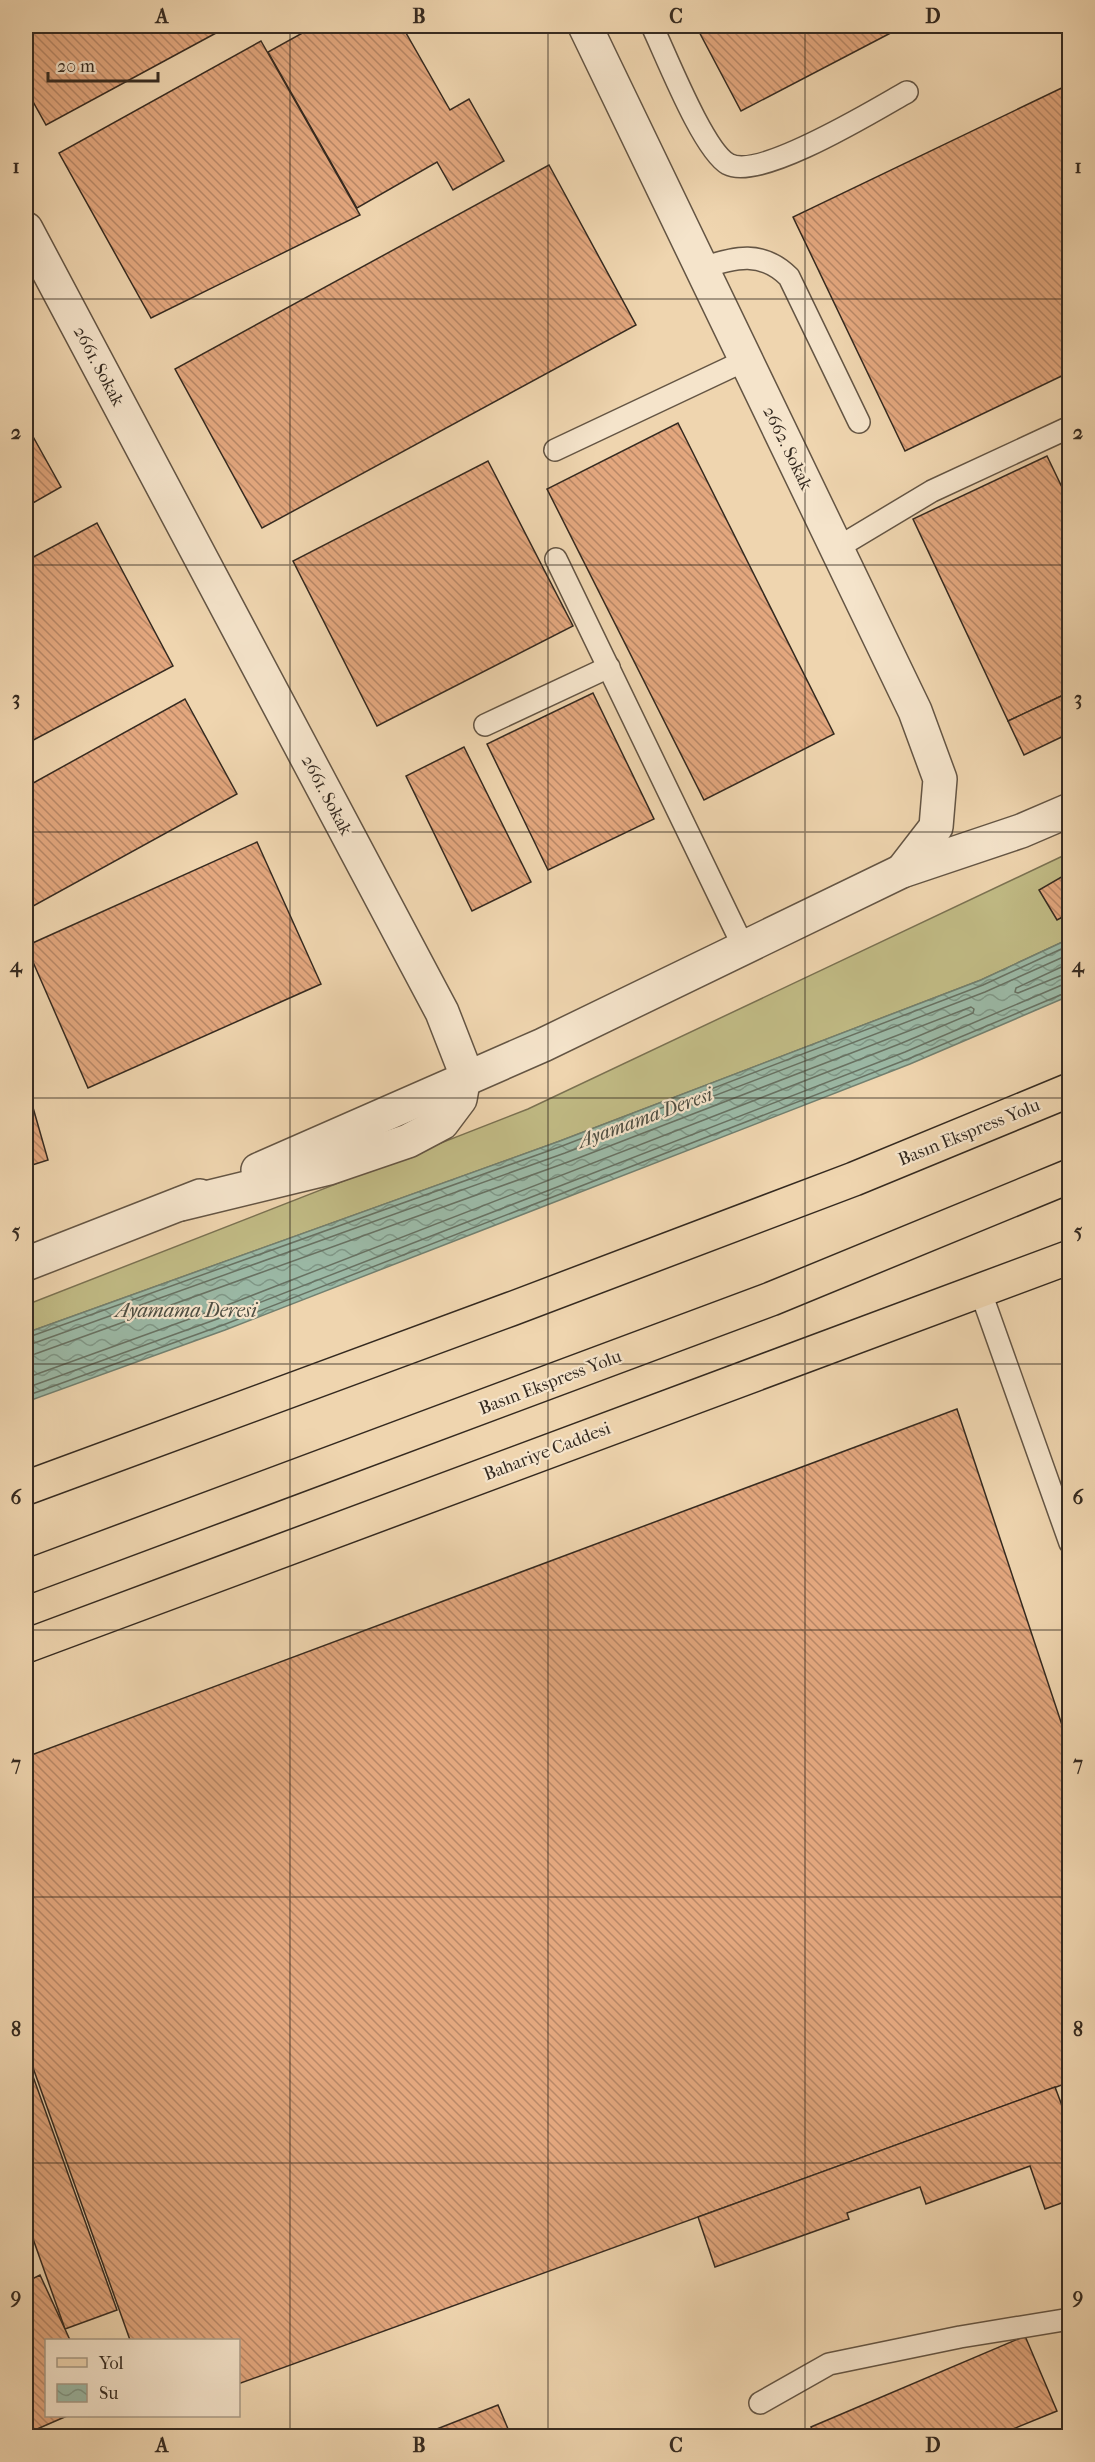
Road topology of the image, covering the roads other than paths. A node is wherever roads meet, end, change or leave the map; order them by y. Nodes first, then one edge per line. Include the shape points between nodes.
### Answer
1 (585, 26) edge
2 (652, 26) edge
3 (907, 93) dead end
4 (26, 229) edge
5 (702, 268) junction
6 (746, 360) junction
7 (859, 422) dead end
8 (1070, 427) edge
9 (555, 450) dead end
10 (837, 548) junction
11 (556, 560) dead end
12 (609, 667) junction
13 (485, 725) dead end
14 (1070, 810) edge
15 (902, 872) junction
16 (744, 948) junction
17 (463, 1080) junction
18 (1070, 1090) edge
19 (1070, 1176) edge
20 (1070, 1257) edge
21 (26, 1264) edge
22 (980, 1290) junction
23 (26, 1488) edge
24 (1070, 1543) edge
25 (26, 1577) edge
26 (26, 1647) edge
27 (1070, 2319) edge
28 (760, 2403) dead end

1 - 5 street, 2662. Sokak
2 - 3 lane via 707,142 728,164 744,168 791,153
4 - 17 street, 2661. Sokak via 442,1012 465,1071
5 - 6 street, 2662. Sokak
5 - 7 lane via 754,258 778,267 789,277
6 - 9 lane
6 - 10 street, 2662. Sokak
8 - 10 lane via 932,491
10 - 15 street, 2662. Sokak via 915,711 940,779 936,827
11 - 12 lane
12 - 13 lane
12 - 16 lane
14 - 15 street
15 - 16 street
16 - 17 street
17 - 21 street via 180,1204
18 - 23 main road, Basın Ekspress Yolu via 843,1183
19 - 25 main road, Basın Ekspress Yolu via 771,1299
20 - 22 main road, Bahariye Caddesi
22 - 24 lane
22 - 26 main road, Bahariye Caddesi
27 - 28 lane via 829,2364

